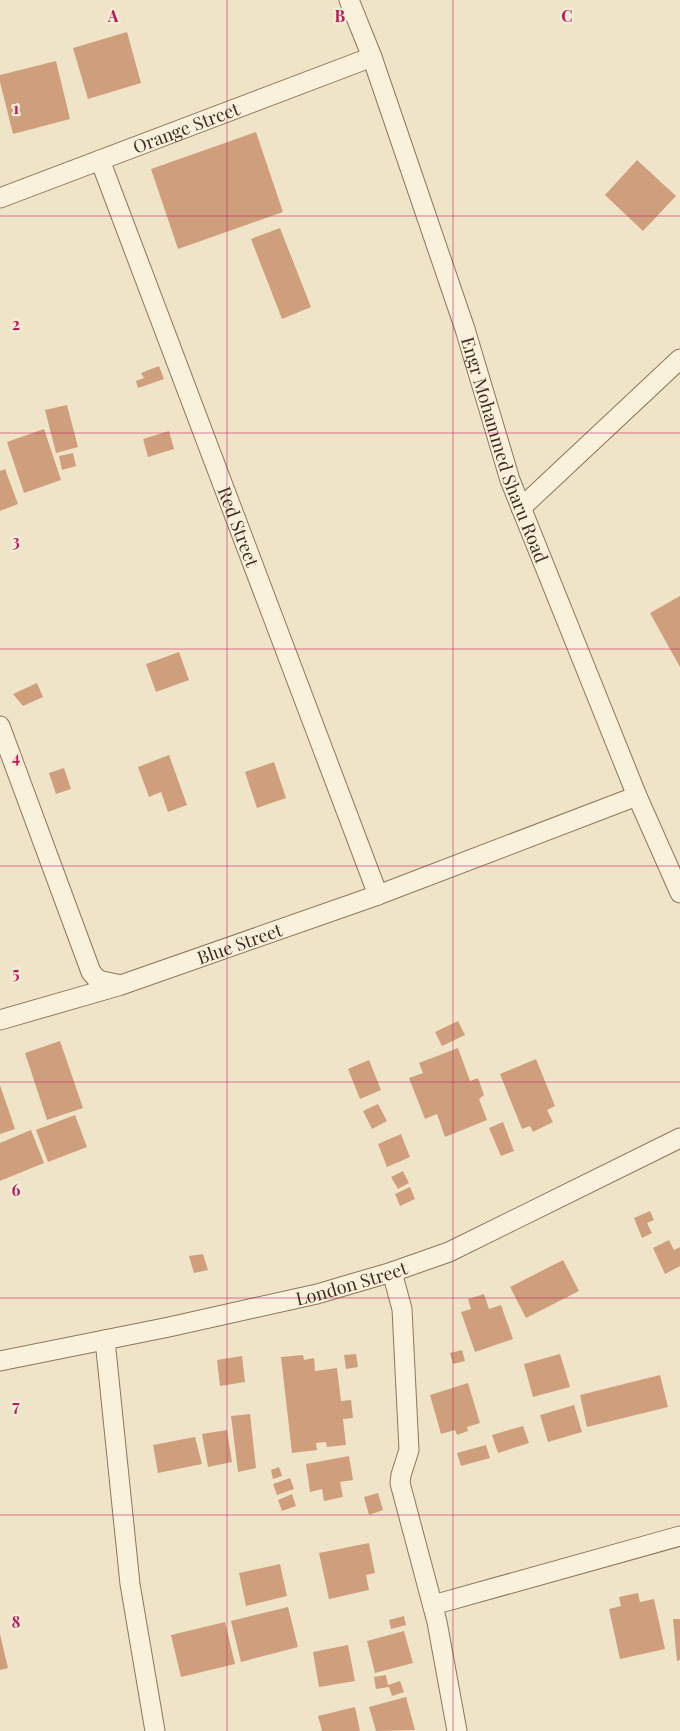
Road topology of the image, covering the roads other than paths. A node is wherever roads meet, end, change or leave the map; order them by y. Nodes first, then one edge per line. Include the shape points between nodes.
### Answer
1 (350, 0) edge
2 (372, 57) junction
3 (100, 160) junction
4 (0, 198) edge
5 (680, 359) edge
6 (521, 508) junction
7 (0, 726) edge
8 (637, 796) junction
9 (680, 893) edge
10 (378, 895) junction
11 (121, 985) junction
12 (0, 1020) edge
13 (680, 1138) edge
14 (392, 1272) junction
15 (105, 1340) junction
16 (0, 1361) edge
17 (680, 1536) edge
18 (433, 1605) junction
19 (155, 1731) edge
20 (457, 1731) edge

1 - 2 street, Engr Mohammed Sharu Road
2 - 3 street, Orange Street
2 - 6 street, Engr Mohammed Sharu Road via 465,328
3 - 4 street, Orange Street
3 - 10 street, Red Street
5 - 6 street
6 - 8 street, Engr Mohammed Sharu Road
7 - 11 street via 91,972 98,980
8 - 9 street, Engr Mohammed Sharu Road
8 - 10 street, Blue Street
10 - 11 street, Blue Street
11 - 12 street, Blue Street
13 - 14 street, London Street via 448,1252
14 - 15 street, London Street via 317,1294
14 - 18 street via 402,1309 409,1450 400,1483
15 - 16 street, London Street
15 - 19 street via 130,1584
17 - 18 street
18 - 20 street

